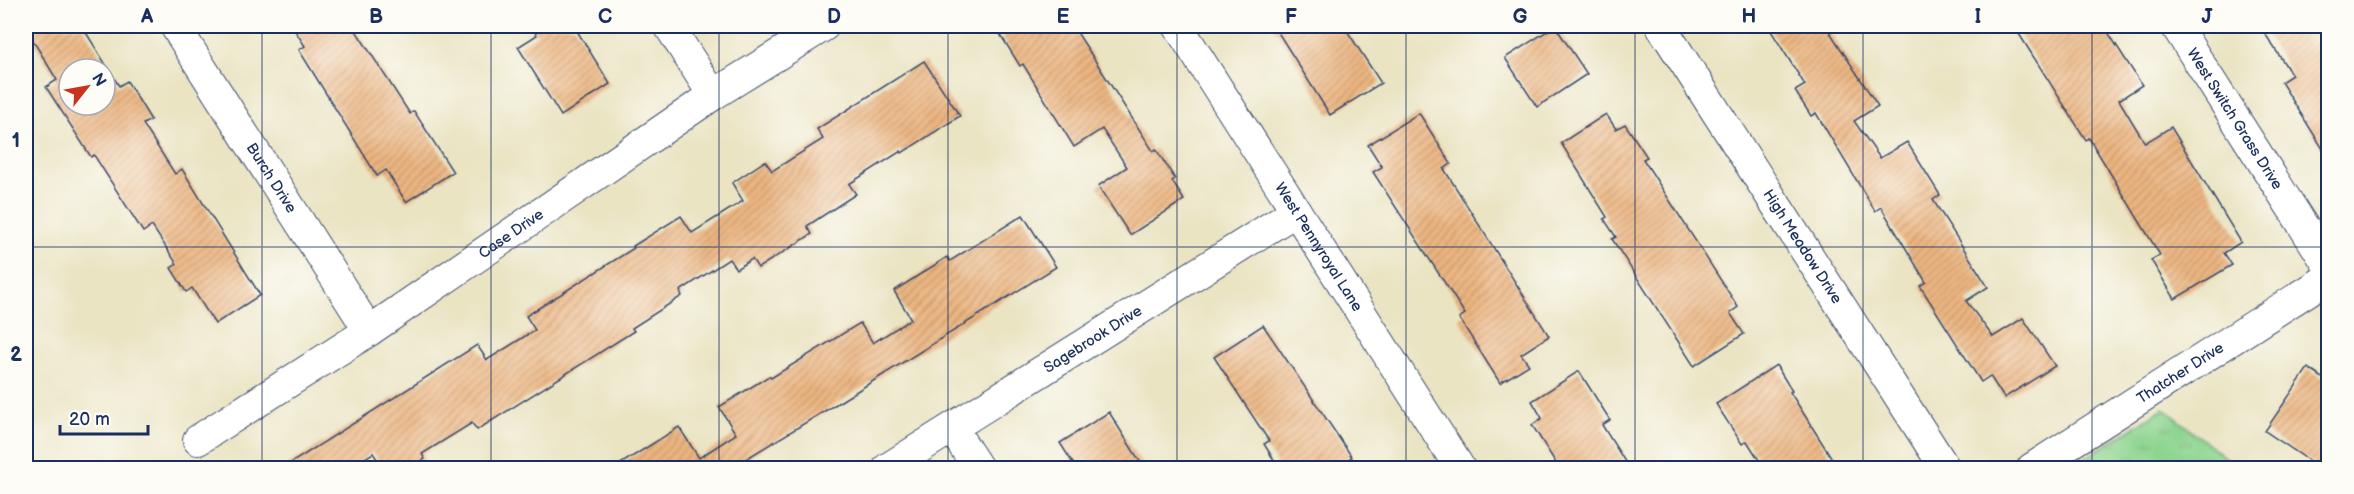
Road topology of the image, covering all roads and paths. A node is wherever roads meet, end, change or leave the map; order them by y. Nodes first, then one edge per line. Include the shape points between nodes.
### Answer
1 (175, 26) edge
2 (669, 26) edge
3 (824, 26) edge
4 (1178, 26) edge
5 (1661, 26) edge
6 (2176, 26) edge
7 (713, 95) junction
8 (1296, 211) junction
9 (2328, 265) edge
10 (2328, 279) edge
11 (369, 331) junction
12 (952, 428) junction
13 (198, 440) dead end
14 (888, 468) edge
15 (978, 468) edge
16 (1460, 468) edge
17 (1945, 468) edge
18 (2032, 468) edge

1 - 11 street, Burch Drive
2 - 7 street
3 - 7 street, Case Drive
4 - 8 street, West Pennyroyal Lane
5 - 17 street, High Meadow Drive
6 - 9 street, West Switch Grass Drive
7 - 11 street, Case Drive
8 - 12 street, Sagebrook Drive
8 - 16 street, West Pennyroyal Lane
10 - 18 street, Thatcher Drive
11 - 13 street, Case Drive
12 - 14 street, Sagebrook Drive
12 - 15 street

